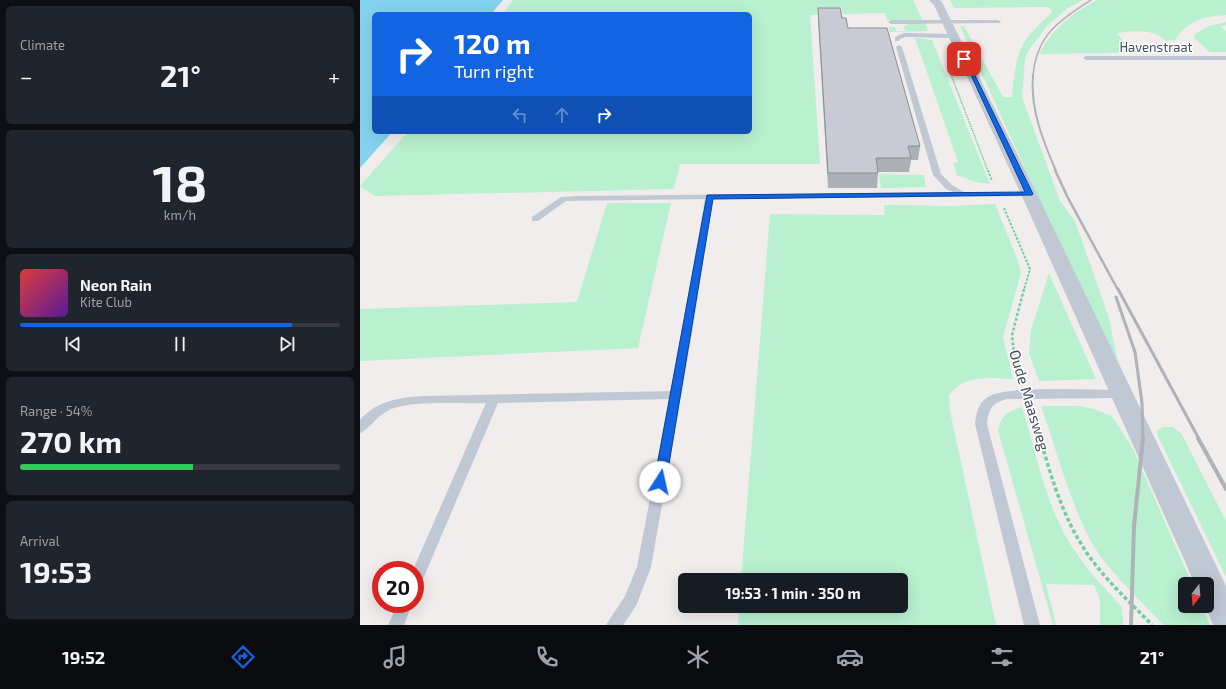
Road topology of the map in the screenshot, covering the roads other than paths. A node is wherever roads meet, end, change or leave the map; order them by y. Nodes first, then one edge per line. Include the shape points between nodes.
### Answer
1 (938, 1) edge
2 (891, 22) dead end
3 (998, 22) dead end
4 (951, 29) junction
5 (890, 35) edge
6 (904, 35) junction
7 (1086, 58) dead end
8 (1226, 58) edge
9 (1029, 194) junction
10 (969, 195) junction
11 (709, 197) junction
12 (535, 219) dead end
13 (1120, 394) junction
14 (676, 395) junction
15 (494, 398) junction
16 (360, 428) edge
17 (423, 561) edge
18 (401, 613) edge
19 (1226, 619) edge
20 (396, 625) edge
21 (614, 625) edge
22 (1032, 625) edge

1 - 4 street
2 - 4 lane
3 - 4 lane
4 - 6 lane
4 - 9 street
5 - 6 lane
6 - 10 lane via 897,38 898,43 937,175 949,187
7 - 8 lane, Havenstraat
9 - 10 lane
9 - 13 street
10 - 11 lane
11 - 12 lane via 564,199
11 - 14 lane
13 - 19 street
13 - 22 lane via 1008,395 998,397 983,408 980,424
14 - 15 lane
14 - 21 lane via 644,567 631,602
15 - 16 lane via 398,402 381,408
15 - 17 lane
18 - 20 lane

